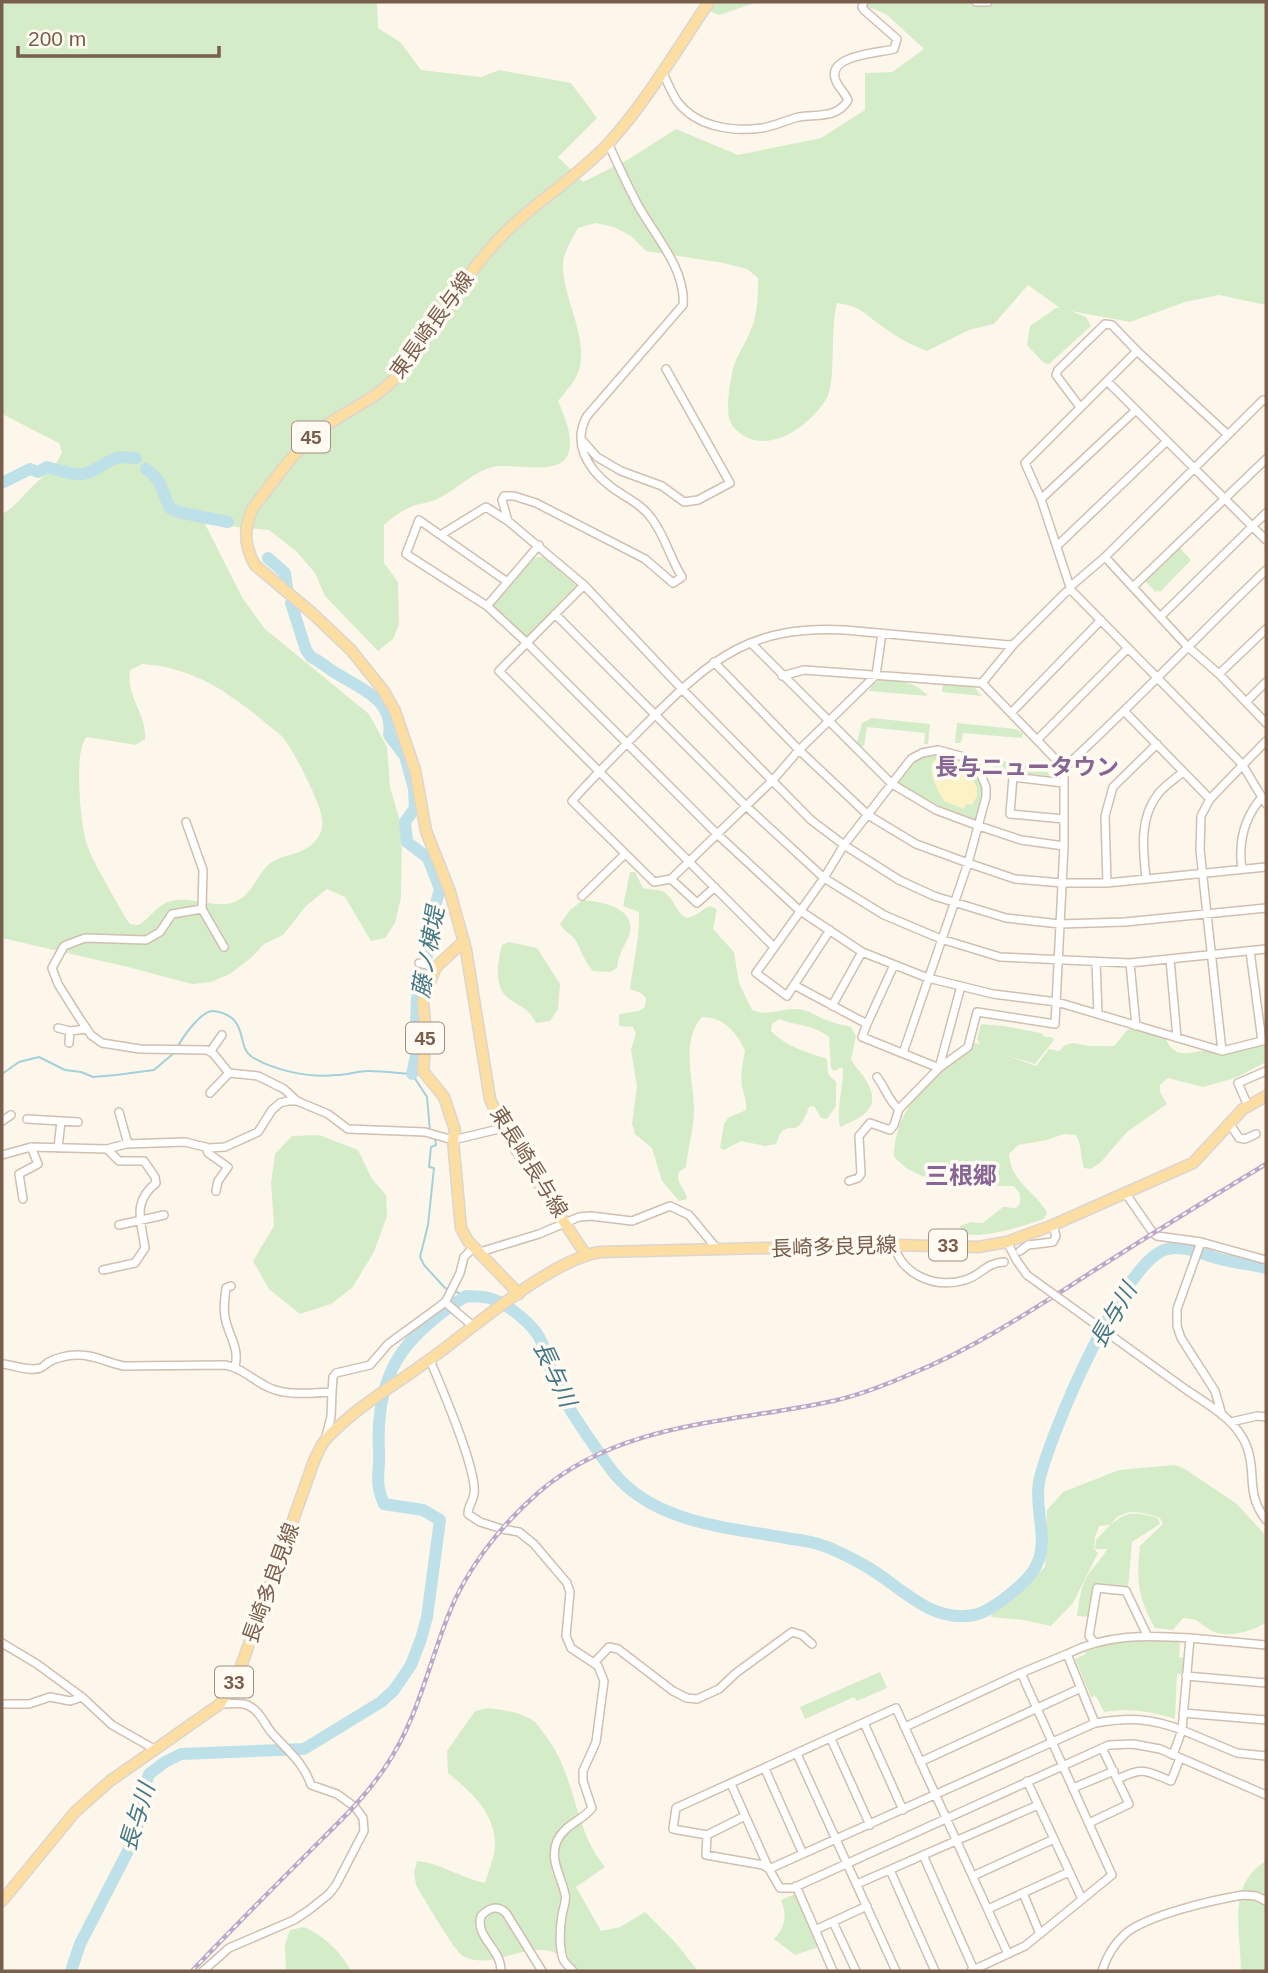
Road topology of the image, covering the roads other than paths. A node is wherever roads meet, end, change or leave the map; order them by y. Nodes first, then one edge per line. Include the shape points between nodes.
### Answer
1 (709, 2) edge
2 (864, 2) edge
3 (976, 2) edge
4 (988, 2) edge
5 (662, 71) junction
6 (608, 144) junction
7 (1137, 351) junction
8 (666, 369) dead end
9 (1107, 381) junction
10 (1266, 401) edge
11 (1080, 407) junction
12 (1136, 410) junction
13 (1227, 434) junction
14 (579, 436) junction
15 (1167, 441) junction
16 (1266, 459) edge
17 (1194, 468) junction
18 (1041, 499) junction
19 (1225, 500) junction
20 (1266, 513) edge
21 (508, 521) junction
22 (1253, 527) junction
23 (442, 534) junction
24 (1266, 540) edge
25 (539, 545) junction
26 (1057, 545) junction
27 (1105, 557) junction
28 (1266, 570) edge
29 (506, 582) junction
30 (584, 585) junction
31 (1134, 586) junction
32 (1071, 588) junction
33 (487, 606) junction
34 (555, 614) junction
35 (1160, 617) junction
36 (1101, 620) junction
37 (1266, 629) edge
38 (882, 634) junction
39 (527, 643) junction
40 (751, 643) junction
41 (1014, 644) junction
42 (1187, 646) junction
43 (1128, 648) junction
44 (714, 662) junction
45 (1219, 674) junction
46 (876, 675) junction
47 (782, 676) junction
48 (1158, 678) junction
49 (1266, 682) edge
50 (982, 683) junction
51 (682, 689) junction
52 (1247, 701) junction
53 (1125, 712) junction
54 (1011, 713) junction
55 (655, 715) junction
56 (828, 723) junction
57 (1266, 723) edge
58 (1037, 740) junction
59 (1266, 741) edge
60 (627, 743) junction
61 (1157, 744) junction
62 (799, 750) junction
63 (1242, 764) junction
64 (1064, 768) junction
65 (599, 771) junction
66 (1183, 772) junction
67 (773, 780) junction
68 (1064, 783) junction
69 (892, 784) junction
70 (1210, 799) junction
71 (1264, 801) edge
72 (746, 806) junction
73 (868, 815) junction
74 (1064, 819) junction
75 (186, 822) dead end
76 (979, 827) junction
77 (717, 834) junction
78 (844, 845) junction
79 (1064, 846) junction
80 (625, 854) junction
81 (688, 861) junction
82 (968, 863) junction
83 (1266, 867) edge
84 (1242, 869) junction
85 (1203, 874) junction
86 (671, 878) junction
87 (824, 878) junction
88 (1146, 878) junction
89 (1062, 883) junction
90 (1107, 883) junction
91 (715, 887) junction
92 (582, 896) dead end
93 (954, 902) junction
94 (1266, 908) edge
95 (202, 909) junction
96 (799, 910) junction
97 (1208, 913) junction
98 (1060, 924) junction
99 (830, 930) junction
100 (940, 939) junction
101 (464, 941) junction
102 (224, 947) dead end
103 (774, 947) junction
104 (1266, 950) edge
105 (1250, 951) junction
106 (862, 952) junction
107 (1212, 955) junction
108 (1170, 959) junction
109 (1057, 961) junction
110 (1096, 962) junction
111 (419, 963) dead end
112 (1130, 963) junction
113 (894, 965) junction
114 (436, 967) junction
115 (928, 978) junction
116 (794, 985) junction
117 (961, 986) junction
118 (1057, 1002) junction
119 (832, 1006) junction
120 (1098, 1014) junction
121 (867, 1024) junction
122 (1136, 1026) junction
123 (58, 1028) dead end
124 (87, 1029) junction
125 (70, 1031) junction
126 (222, 1035) dead end
127 (1177, 1038) junction
128 (1264, 1041) edge
129 (69, 1043) dead end
130 (1222, 1051) junction
131 (210, 1052) junction
132 (903, 1053) junction
133 (939, 1068) junction
134 (1266, 1071) edge
135 (229, 1073) junction
136 (877, 1077) dead end
137 (211, 1093) dead end
138 (1266, 1096) edge
139 (297, 1101) junction
140 (1248, 1106) junction
141 (899, 1109) junction
142 (119, 1112) dead end
143 (11, 1115) dead end
144 (27, 1119) dead end
145 (2, 1121) edge
146 (61, 1121) junction
147 (78, 1122) dead end
148 (1230, 1124) junction
149 (503, 1128) junction
150 (1256, 1134) dead end
151 (453, 1140) junction
152 (128, 1144) junction
153 (31, 1147) junction
154 (58, 1147) junction
155 (206, 1147) junction
156 (107, 1149) junction
157 (2, 1155) edge
158 (849, 1181) dead end
159 (216, 1191) dead end
160 (1126, 1194) junction
161 (23, 1199) dead end
162 (164, 1215) dead end
163 (141, 1220) junction
164 (565, 1222) junction
165 (119, 1225) dead end
166 (1053, 1225) junction
167 (1007, 1242) junction
168 (1201, 1243) junction
169 (894, 1245) junction
170 (477, 1250) junction
171 (718, 1251) junction
172 (1020, 1251) dead end
173 (586, 1255) junction
174 (1266, 1260) edge
175 (1004, 1262) dead end
176 (103, 1270) dead end
177 (231, 1286) dead end
178 (516, 1296) junction
179 (445, 1302) junction
180 (474, 1327) junction
181 (430, 1360) junction
182 (2, 1364) edge
183 (235, 1366) junction
184 (332, 1392) junction
185 (1222, 1415) junction
186 (1266, 1417) edge
187 (1231, 1422) junction
188 (325, 1440) junction
189 (1266, 1520) edge
190 (1147, 1635) junction
191 (1190, 1638) junction
192 (2, 1643) edge
193 (1095, 1643) junction
194 (812, 1644) dead end
195 (1266, 1645) edge
196 (1067, 1654) junction
197 (594, 1664) junction
198 (1021, 1673) junction
199 (1186, 1676) junction
200 (1266, 1682) edge
201 (1081, 1688) junction
202 (82, 1697) junction
203 (2, 1704) edge
204 (220, 1704) junction
205 (1037, 1709) junction
206 (1183, 1713) junction
207 (1266, 1720) edge
208 (864, 1723) junction
209 (1095, 1723) junction
210 (905, 1727) junction
211 (1182, 1730) junction
212 (831, 1739) junction
213 (1051, 1743) junction
214 (1102, 1748) junction
215 (156, 1750) junction
216 (797, 1754) junction
217 (1266, 1756) edge
218 (1177, 1757) junction
219 (920, 1762) junction
220 (1062, 1765) junction
221 (765, 1769) junction
222 (1116, 1775) junction
223 (1027, 1781) junction
224 (731, 1784) junction
225 (1073, 1788) junction
226 (936, 1795) junction
227 (1266, 1795) edge
228 (1038, 1805) junction
229 (904, 1810) junction
230 (745, 1816) junction
231 (946, 1817) junction
232 (1088, 1823) junction
233 (870, 1825) junction
234 (707, 1835) junction
235 (956, 1839) junction
236 (1054, 1839) junction
237 (836, 1840) junction
238 (803, 1854) junction
239 (923, 1855) junction
240 (847, 1863) junction
241 (769, 1869) junction
242 (890, 1870) junction
243 (1069, 1872) junction
244 (973, 1876) junction
245 (857, 1884) junction
246 (796, 1886) junction
247 (1023, 1893) junction
248 (1082, 1899) junction
249 (2, 1901) edge
250 (1266, 1901) edge
251 (867, 1906) junction
252 (988, 1909) junction
253 (833, 1922) junction
254 (815, 1930) junction
255 (1040, 1934) junction
256 (1008, 1954) junction
257 (973, 1970) edge
258 (203, 1971) edge
259 (501, 1971) edge
260 (542, 1971) edge
261 (573, 1971) edge
262 (834, 1971) edge
263 (856, 1971) edge
264 (896, 1971) edge
265 (935, 1971) edge
266 (1102, 1971) edge

1 - 5 main road, 東長崎長与線 / 45
2 - 5 street via 864,10 897,39 897,45 845,59 838,66 835,80 848,100 834,113 797,117 763,128 714,126 688,112
3 - 4 street
5 - 6 main road, 東長崎長与線 / 45
6 - 14 street via 673,263 684,290 683,305 587,416
6 - 101 main road, 東長崎長与線 / 45 via 497,241 400,373 379,394 309,438 247,519 246,544 254,565 351,650 395,711 415,770 425,831
7 - 9 street
7 - 11 street via 1112,325 1105,324 1058,370 1056,375
7 - 13 street
8 - 14 street via 730,483 684,502 662,486 597,457
9 - 11 street
9 - 12 street
10 - 13 street
11 - 18 street via 1025,463
12 - 15 street
12 - 18 street
13 - 17 street
14 - 21 street via 596,471 654,521 682,577 673,583 645,559 536,502 505,496
15 - 17 street
15 - 26 street
16 - 19 street
17 - 19 street
17 - 27 street
18 - 26 street
19 - 22 street
19 - 31 street
20 - 22 street
21 - 23 street via 486,508
21 - 25 street
22 - 24 street
22 - 35 street
23 - 29 street
23 - 33 street via 419,520 406,554
25 - 29 street
25 - 30 street
26 - 32 street
27 - 31 street
27 - 32 street
28 - 42 street
29 - 33 street
30 - 34 street
30 - 51 street
31 - 35 street
32 - 36 street
32 - 41 street
33 - 39 street
34 - 39 street
34 - 55 street
35 - 42 street
36 - 43 street
36 - 54 street
37 - 45 street
38 - 40 street via 799,630
38 - 41 street
38 - 46 street
39 - 60 street
39 - 65 street via 499,671
40 - 44 street
40 - 47 street
41 - 50 street
42 - 45 street
42 - 48 street
43 - 48 street
43 - 58 street
44 - 51 street
44 - 62 street
45 - 52 street
46 - 47 street via 804,670
46 - 50 street
46 - 56 street
47 - 56 street
48 - 53 street
48 - 63 street
49 - 52 street
50 - 54 street
51 - 55 street
51 - 67 street
52 - 57 street
53 - 61 street
53 - 64 street
54 - 58 street
55 - 60 street
55 - 72 street
56 - 62 street
56 - 69 street
58 - 64 street
59 - 63 street
60 - 65 street
60 - 77 street
61 - 66 street
61 - 90 street via 1113,787 1105,816
62 - 67 street
62 - 73 street
63 - 70 street
63 - 71 street
64 - 68 street
65 - 80 street via 572,801
65 - 81 street
66 - 70 street
66 - 88 street via 1158,794 1145,821
67 - 72 street
67 - 78 street via 811,820
68 - 74 street
68 - 74 street via 1013,777 1010,814
69 - 73 street
69 - 76 street via 936,810
69 - 76 street via 911,759 922,753 938,750 964,757 974,763 986,787
70 - 85 street via 1201,816 1199,836
71 - 84 street via 1251,810 1246,823 1240,849
72 - 77 street
72 - 87 street
73 - 78 street
73 - 82 street via 916,844
74 - 79 street
75 - 95 street via 203,870
76 - 79 street via 1021,840
76 - 82 street
77 - 81 street
77 - 96 street
78 - 87 street
78 - 93 street via 899,880
79 - 89 street
80 - 86 street via 654,882
80 - 92 street
81 - 86 street
81 - 91 street
82 - 89 street via 1015,879
82 - 93 street
83 - 84 street
84 - 85 street
85 - 88 street
85 - 97 street
86 - 91 street via 697,903
87 - 96 street
87 - 100 street via 884,915
88 - 90 street
89 - 90 street
89 - 98 street
91 - 103 street
93 - 98 street via 1006,918
93 - 100 street
94 - 97 street
95 - 102 street
95 - 124 street via 172,914 160,932 146,940 85,938 64,946 52,968
96 - 99 street
96 - 103 street
97 - 98 street
97 - 107 street
98 - 109 street
99 - 106 street
99 - 116 street
100 - 109 street via 1000,957
100 - 115 street
101 - 114 main road, 45
101 - 149 main road, 東長崎長与線 / 45 via 487,1086
103 - 116 street via 756,973 787,996
104 - 105 street
105 - 107 street
105 - 128 street
106 - 113 street
106 - 119 street
107 - 108 street
107 - 130 street
108 - 112 street
108 - 127 street
109 - 110 street
109 - 118 street
110 - 112 street
110 - 120 street
111 - 114 street
112 - 122 street
113 - 115 street
113 - 121 street
114 - 151 main road, 45 via 423,1002 422,1064 428,1080 444,1097 455,1130
115 - 117 street
115 - 132 street
116 - 119 street
117 - 118 street
117 - 133 street
118 - 120 street
118 - 133 street via 1055,1024 977,1012 968,1047
119 - 121 street
120 - 122 street
121 - 132 street via 862,1037
122 - 127 street
123 - 125 street
124 - 125 street
124 - 131 street via 102,1043
125 - 129 street
126 - 131 street
127 - 130 street
128 - 130 street
131 - 135 street
132 - 133 street
133 - 141 street
134 - 140 street via 1238,1083
135 - 137 street
135 - 139 street via 258,1076 284,1088
136 - 141 street
138 - 140 main road, 長崎多良見線 / 33
139 - 151 street via 328,1114 348,1129 425,1132
139 - 155 street via 280,1102 258,1132 242,1141
140 - 148 main road, 長崎多良見線 / 33
141 - 158 street via 890,1130 870,1123 859,1136 861,1174
142 - 152 street
143 - 145 street
144 - 146 street
146 - 147 street
146 - 154 street
148 - 150 street via 1239,1138
148 - 160 main road, 長崎多良見線 / 33 via 1193,1163
149 - 151 street
149 - 164 main road, 東長崎長与線 / 45
151 - 170 main road, 45 via 461,1228
152 - 155 street via 185,1142
152 - 156 street
153 - 154 street
153 - 157 street
153 - 161 street via 38,1164 19,1174
154 - 156 street
155 - 159 street via 228,1167
156 - 163 street via 119,1161 144,1161 155,1177 156,1183 144,1192
160 - 166 main road, 長崎多良見線 / 33
160 - 168 street via 1153,1233
162 - 163 street
163 - 165 street
163 - 176 street via 145,1248 135,1263
164 - 170 street via 539,1234
164 - 171 street via 592,1216 632,1220 670,1206 689,1215
164 - 173 main road, 東長崎長与線 / 45
166 - 167 main road, 長崎多良見線 / 33
166 - 172 street via 1053,1242
167 - 169 main road, 長崎多良見線 / 33 via 978,1247
167 - 185 street, bridge via 1027,1275
168 - 174 street
168 - 185 street via 1177,1310 1177,1326 1216,1391
169 - 171 main road, 長崎多良見線 / 33
169 - 175 street via 903,1264 931,1281 963,1281 993,1262
170 - 178 main road, 45
170 - 179 street via 464,1257
171 - 173 main road, 長崎多良見線 / 33
173 - 178 main road, 長崎多良見線 / 33
177 - 183 street via 226,1288 224,1314 237,1348
178 - 180 main road, 長崎多良見線 / 33
179 - 180 street
179 - 184 street via 388,1344 370,1365 336,1373
180 - 181 main road, 長崎多良見線 / 33
181 - 188 main road, 長崎多良見線 / 33 via 374,1398
181 - 197 street via 472,1474 474,1494 468,1514 491,1526 519,1532 562,1575 570,1592 566,1636 571,1648
182 - 183 street via 28,1370 85,1355 124,1366
183 - 184 street via 283,1392
184 - 188 street
185 - 187 street
186 - 187 street
187 - 189 street via 1247,1447 1252,1492
188 - 204 main road, 長崎多良見線 / 33 via 238,1675
190 - 191 street
190 - 193 street
190 - 193 street via 1126,1591 1097,1588 1089,1636
191 - 195 street
191 - 199 street
192 - 202 street
193 - 196 street
194 - 197 street via 792,1632 719,1689 697,1699 673,1691 618,1649 609,1647
196 - 198 street
196 - 201 street
197 - 261 street via 604,1681 596,1742 583,1771 592,1808 568,1826 554,1851 565,1895 561,1946 564,1961
198 - 205 street
198 - 210 street
199 - 200 street
199 - 206 street
201 - 205 street
201 - 209 street
202 - 203 street via 50,1696 29,1704
202 - 215 street via 111,1725
204 - 215 main road, 長崎多良見線 / 33
204 - 258 street via 252,1707 308,1774 311,1785 337,1794 355,1807 363,1818 364,1831 329,1894 294,1920 229,1948
205 - 213 street
205 - 219 street
206 - 207 street
206 - 211 street
208 - 210 street via 896,1708
208 - 212 street
208 - 229 street
209 - 211 street via 1146,1719
209 - 213 street
210 - 219 street
211 - 217 street via 1237,1753
211 - 218 street
212 - 216 street
212 - 233 street
213 - 220 street
213 - 226 street
214 - 218 street via 1132,1744
214 - 220 street
214 - 222 street
215 - 249 main road, 長崎多良見線 / 33 via 75,1812
216 - 221 street
216 - 237 street
218 - 222 street via 1171,1781 1142,1770
218 - 227 street
219 - 226 street
220 - 223 street
220 - 225 street
221 - 224 street
221 - 238 street
222 - 225 street
222 - 232 street via 1129,1804
223 - 228 street
223 - 231 street
224 - 230 street
224 - 234 street via 676,1808 673,1829
225 - 232 street
226 - 229 street
226 - 231 street
228 - 235 street
228 - 236 street
229 - 233 street
230 - 234 street
230 - 241 street
231 - 235 street
231 - 240 street
232 - 248 street via 1112,1874
233 - 237 street
234 - 241 street via 706,1855
235 - 239 street
235 - 244 street
236 - 243 street
236 - 244 street
237 - 238 street
237 - 240 street
238 - 241 street
239 - 242 street
239 - 257 street
240 - 245 street
240 - 246 street
241 - 246 street via 780,1888
242 - 245 street
242 - 265 street
243 - 247 street
243 - 248 street
244 - 252 street
245 - 251 street
246 - 254 street
247 - 252 street
247 - 255 street
248 - 255 street
250 - 266 street via 1243,1895 1156,1919 1127,1932
251 - 253 street
251 - 264 street
252 - 256 street
253 - 254 street
253 - 263 street
254 - 262 street
255 - 256 street
256 - 257 street
259 - 260 street via 499,1956 479,1926 481,1916 492,1908 506,1913

